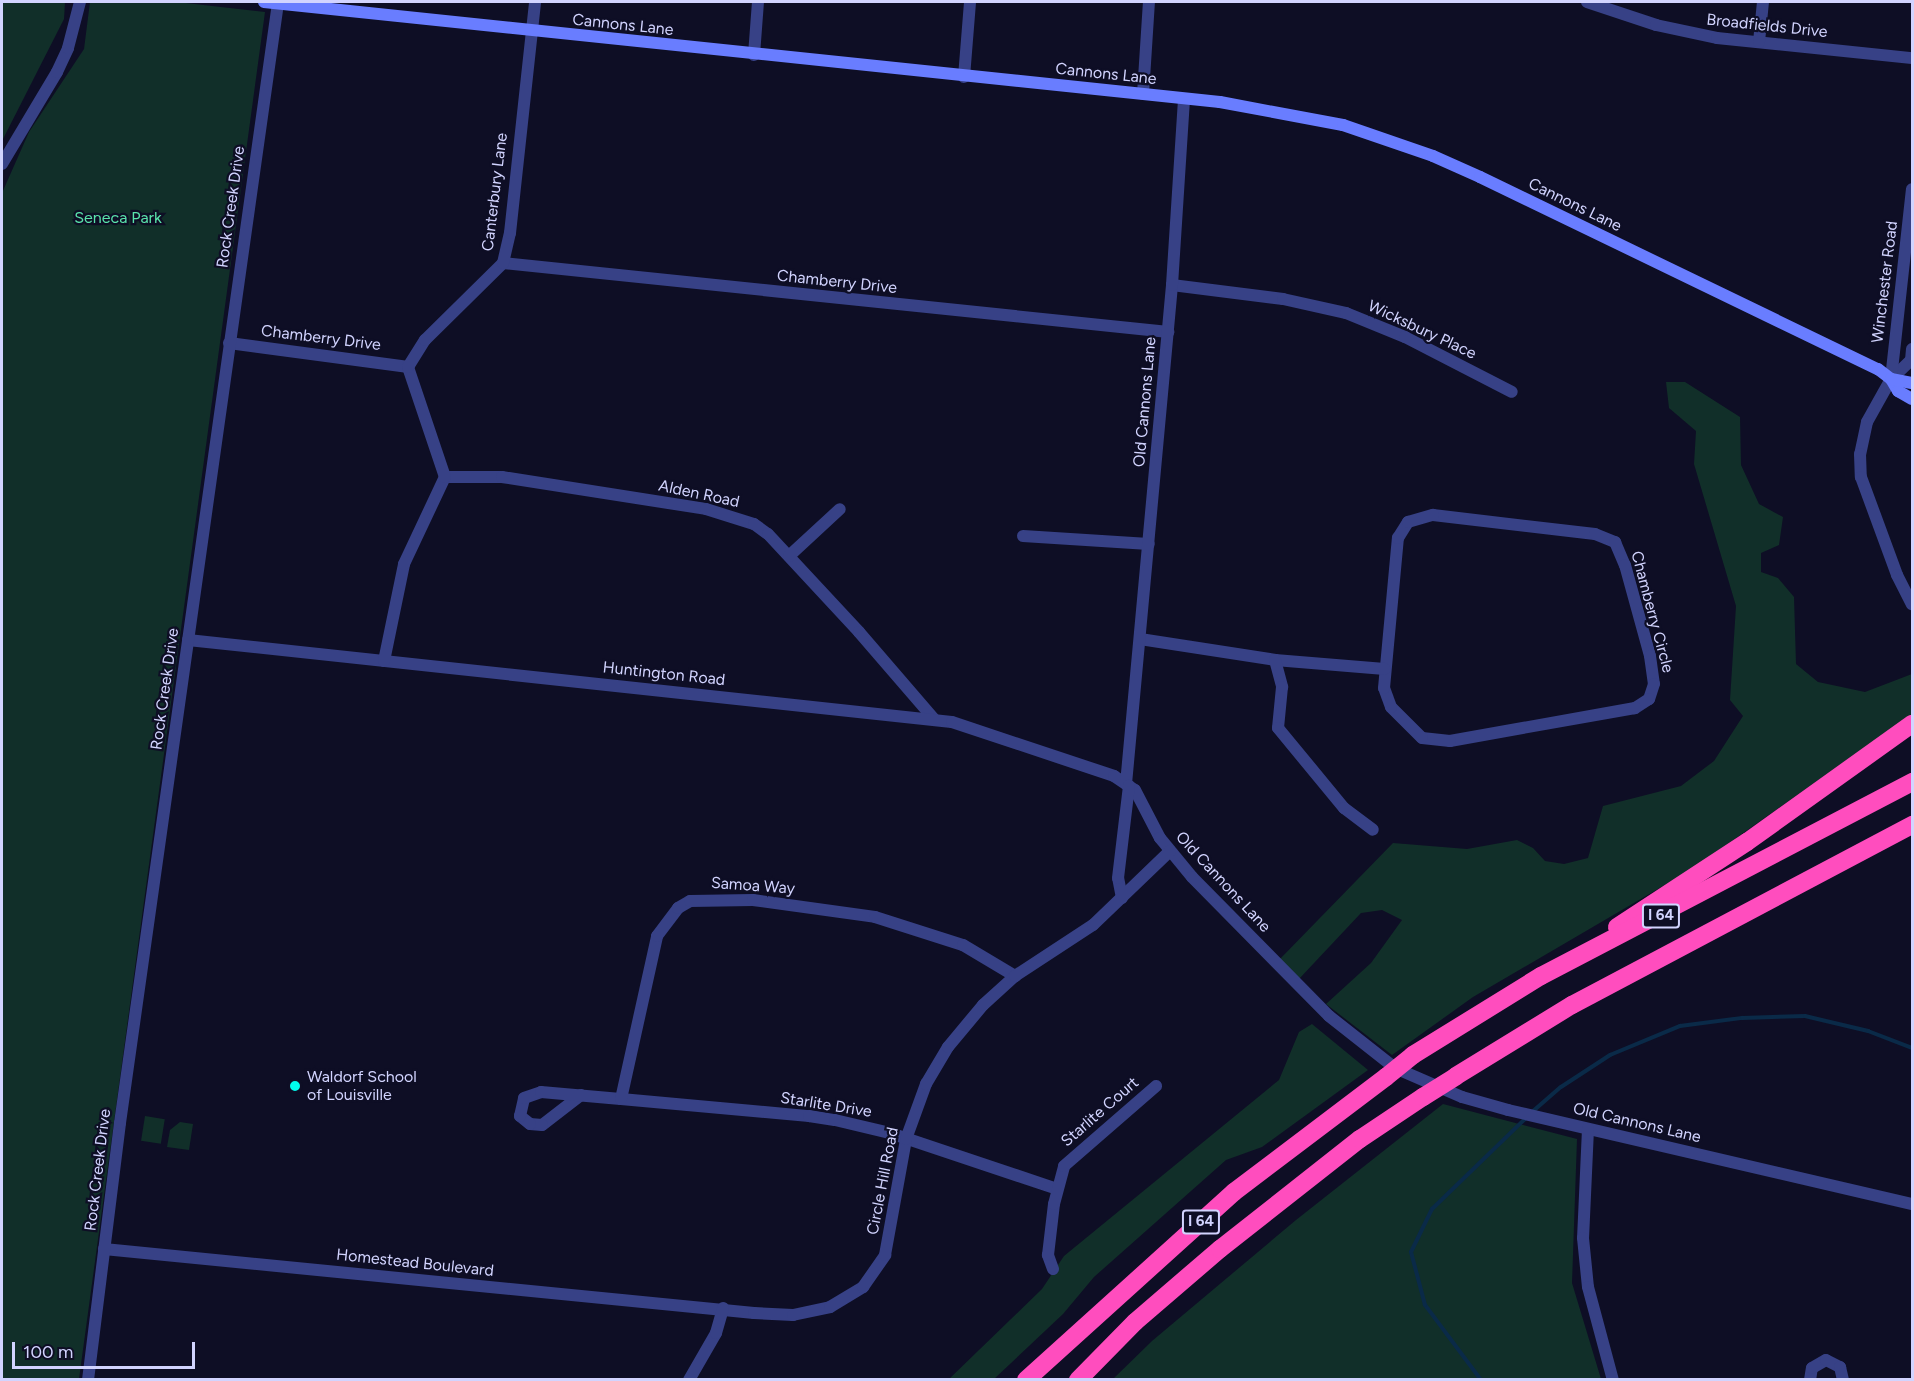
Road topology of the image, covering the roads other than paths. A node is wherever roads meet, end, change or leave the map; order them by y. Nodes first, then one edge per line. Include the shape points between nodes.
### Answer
1 (80, 2) edge
2 (264, 2) edge
3 (535, 2) edge
4 (758, 2) edge
5 (970, 2) edge
6 (1149, 2) edge
7 (1587, 2) edge
8 (1763, 2) edge
9 (278, 3) junction
10 (315, 4) edge
11 (532, 32) junction
12 (1759, 42) junction
13 (754, 55) junction
14 (1912, 58) edge
15 (964, 76) junction
16 (1143, 94) junction
17 (1184, 99) junction
18 (2, 164) edge
19 (1912, 189) edge
20 (503, 263) junction
21 (1909, 269) edge
22 (1172, 285) junction
23 (1168, 332) junction
24 (229, 343) junction
25 (1912, 349) edge
26 (408, 367) junction
27 (1891, 379) junction
28 (1912, 383) edge
29 (1512, 392) dead end
30 (1912, 399) edge
31 (445, 477) junction
32 (840, 509) dead end
33 (1023, 536) dead end
34 (1149, 544) junction
35 (789, 555) junction
36 (1912, 604) edge
37 (1140, 639) junction
38 (188, 640) junction
39 (1275, 660) junction
40 (384, 661) junction
41 (1385, 669) junction
42 (934, 719) junction
43 (1912, 724) edge
44 (1912, 782) edge
45 (1128, 785) junction
46 (1912, 825) edge
47 (1373, 830) dead end
48 (1912, 838) edge
49 (1170, 852) junction
50 (1806, 885) junction
51 (1122, 898) junction
52 (1016, 976) junction
53 (1541, 976) junction
54 (1156, 1086) dead end
55 (581, 1095) junction
56 (621, 1099) junction
57 (1588, 1129) junction
58 (906, 1139) junction
59 (1057, 1189) junction
60 (1912, 1203) edge
61 (104, 1249) junction
62 (1053, 1269) dead end
63 (723, 1308) junction
64 (88, 1380) edge
65 (689, 1380) edge
66 (1026, 1380) edge
67 (1078, 1380) edge
68 (1613, 1380) edge
69 (1810, 1380) edge
70 (1843, 1380) edge

1 - 18 street via 57,72
2 - 9 main road, Cannons Lane
3 - 11 street, Canterbury Lane
4 - 13 street
5 - 15 street
6 - 16 street
7 - 12 street, Broadfields Drive via 1680,31
8 - 12 street
9 - 10 main road, Cannons Lane
9 - 24 street, Rock Creek Drive
10 - 11 main road, Cannons Lane
11 - 13 main road, Cannons Lane
11 - 20 street, Canterbury Lane
12 - 14 street, Broadfields Drive
13 - 15 main road, Cannons Lane
15 - 16 main road, Cannons Lane
16 - 17 main road, Cannons Lane
17 - 22 street, Old Cannons Lane
17 - 27 main road, Cannons Lane via 1302,116 1433,156
19 - 21 street, Winchester Road
20 - 23 street, Chamberry Drive
20 - 26 street, Canterbury Lane via 425,340
21 - 27 street, Winchester Road
22 - 23 street, Old Cannons Lane
22 - 29 street, Wicksbury Place via 1283,299 1346,313 1405,337
23 - 34 street, Old Cannons Lane
24 - 26 street, Chamberry Drive
24 - 38 street, Rock Creek Drive
25 - 27 street, Winchester Road via 1911,360
26 - 31 street
27 - 28 main road, Cannons Lane
27 - 30 main road, Cannons Lane via 1898,391
27 - 36 street, Winchester Road via 1867,422 1860,454 1861,477 1897,575
31 - 35 street, Alden Road via 502,477 706,509 754,524
31 - 40 street via 404,564
32 - 35 street
33 - 34 street
34 - 37 street, Old Cannons Lane
35 - 42 street, Alden Road
37 - 39 street
37 - 45 street, Old Cannons Lane
38 - 40 street, Huntington Road
38 - 61 street, Rock Creek Drive
39 - 41 street
39 - 47 street via 1282,687 1278,728 1344,808
40 - 42 street, Huntington Road
41 - 41 street, Chamberry Circle via 1398,538 1408,522 1433,515 1595,534 1615,542 1625,565 1654,684 1649,699 1635,708 1438,743 1422,738 1391,707 1384,688
42 - 45 street, Huntington Road via 1114,776
43 - 53 highway via 1748,842
44 - 53 highway, I 64
45 - 49 street, Old Cannons Lane
45 - 51 street via 1118,878
46 - 50 highway, I 64
48 - 50 highway
49 - 51 street, Circle Hill Road
49 - 57 street, Old Cannons Lane via 1329,1016 1386,1062 1434,1087
50 - 67 highway, I 64, bridge via 1572,1005 1360,1139 1220,1249 1135,1322
51 - 52 street, Circle Hill Road via 1093,925
52 - 56 street, Samoa Way via 963,945 875,917 753,900 690,901 678,908 657,936
52 - 58 street, Circle Hill Road via 983,1005 948,1047 927,1084
53 - 66 highway, I 64, bridge via 1413,1055 1234,1192
54 - 59 street, Starlite Court via 1069,1160
55 - 55 street, Starlite Drive via 530,1094 520,1104 520,1116 530,1124 542,1125
55 - 56 street, Starlite Drive
56 - 58 street, Starlite Drive via 835,1120
57 - 60 street, Old Cannons Lane
57 - 68 street via 1583,1198 1586,1267 1593,1312
58 - 59 street, Starlite Drive
58 - 63 street, Circle Hill Road via 888,1243 879,1267 863,1287 842,1302 809,1312 771,1315
59 - 62 street, Starlite Court via 1048,1255
61 - 63 street, Homestead Boulevard
61 - 64 street, Rock Creek Drive
63 - 65 street via 716,1333
69 - 70 street via 1812,1368 1826,1360 1840,1367

